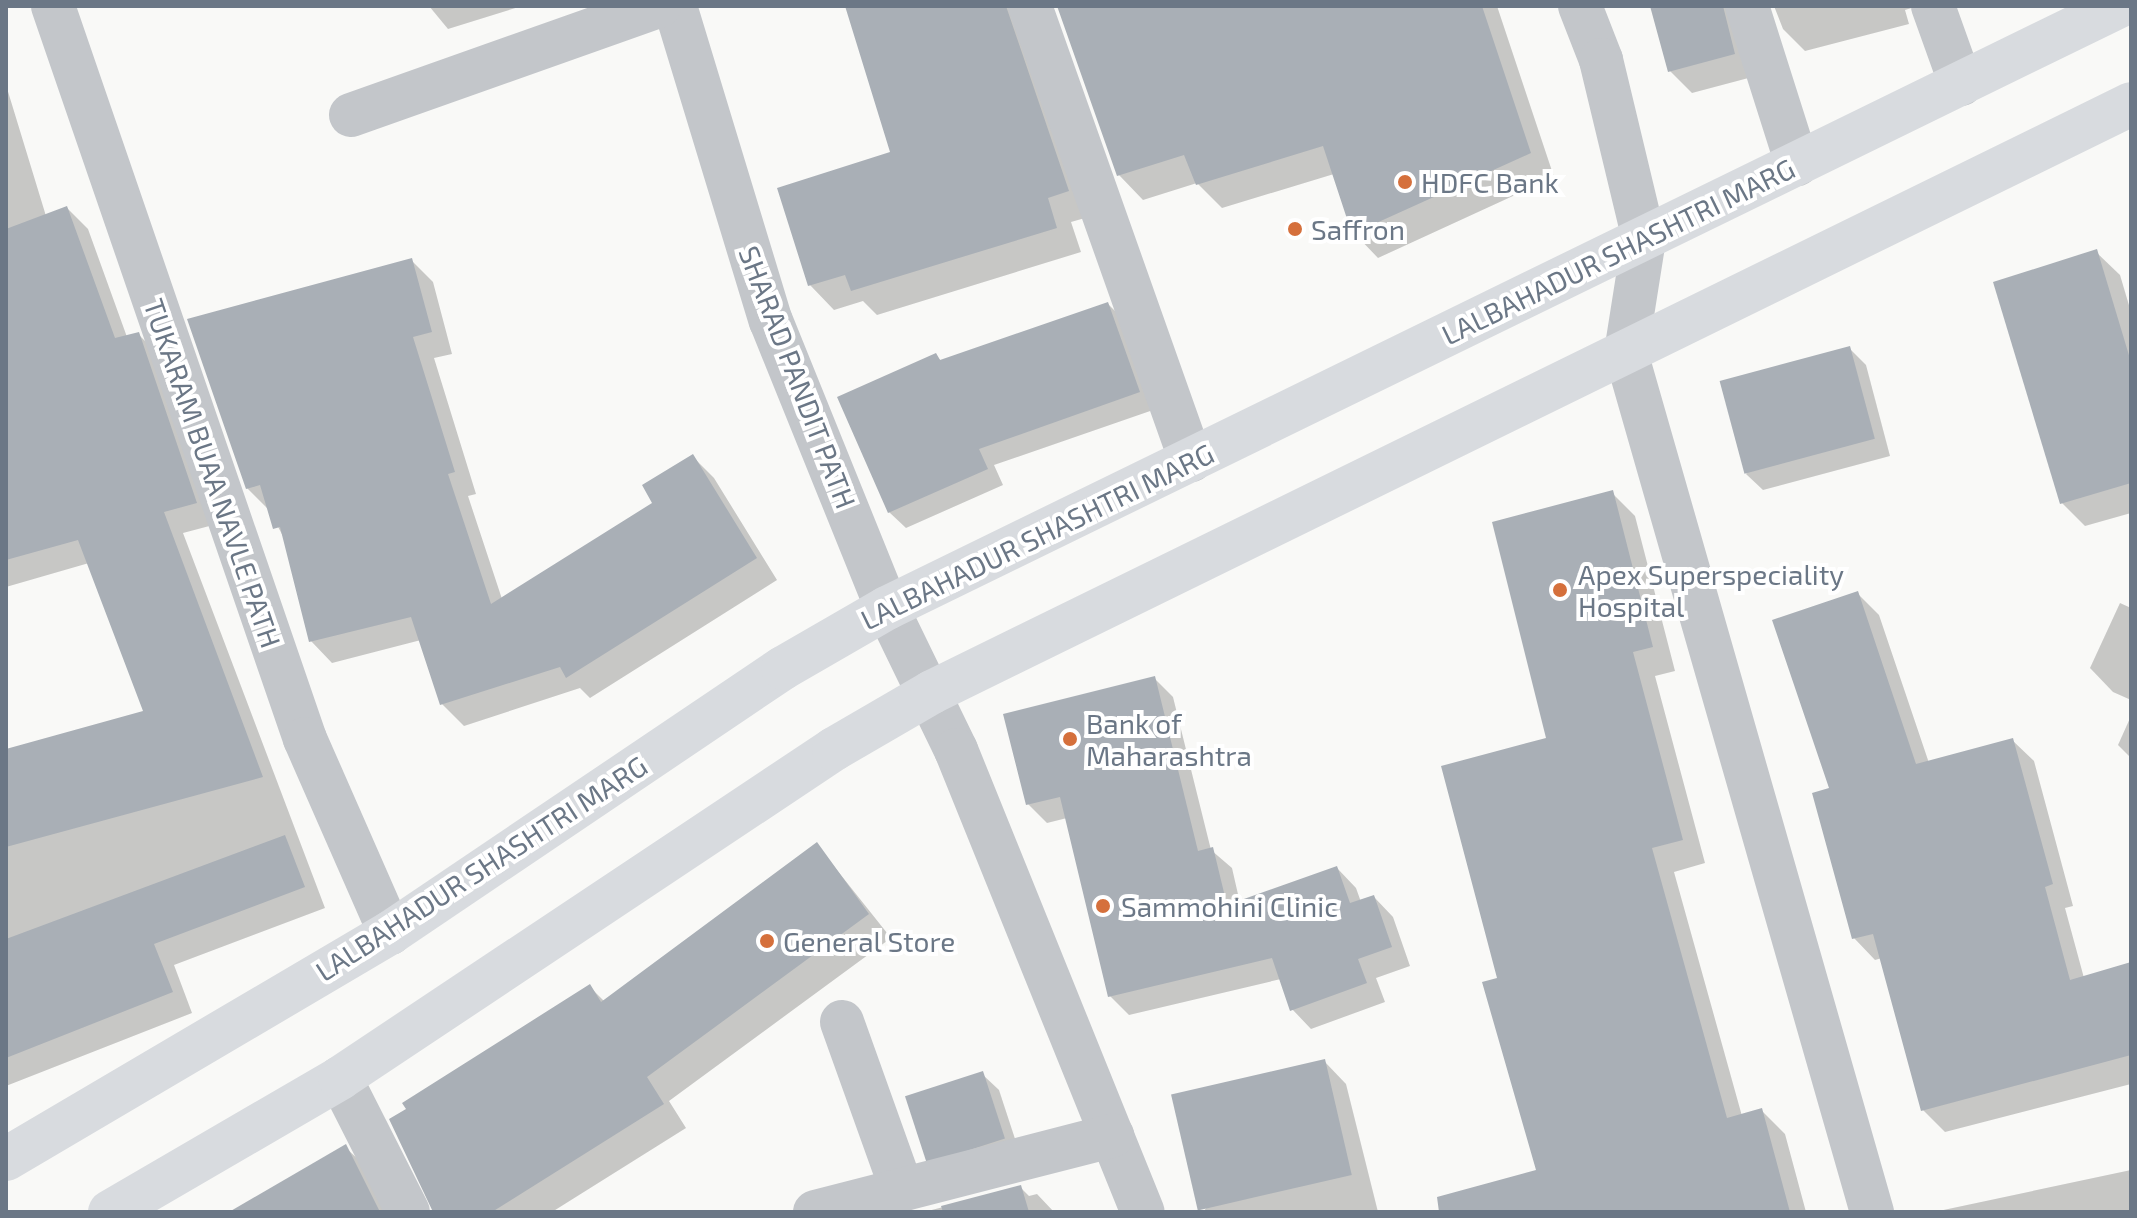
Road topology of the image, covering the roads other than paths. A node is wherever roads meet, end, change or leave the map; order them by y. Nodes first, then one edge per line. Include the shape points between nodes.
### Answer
1 (53, 6) edge
2 (659, 6) edge
3 (675, 6) edge
4 (1030, 6) edge
5 (1580, 6) edge
6 (1747, 6) edge
7 (1933, 6) edge
8 (2119, 6) edge
9 (1961, 84) junction
10 (2131, 104) edge
11 (351, 115) dead end
12 (1797, 164) junction
13 (1644, 239) junction
14 (1626, 353) junction
15 (1191, 460) junction
16 (887, 608) junction
17 (932, 692) junction
18 (390, 933) junction
19 (842, 1022) dead end
20 (340, 1078) junction
21 (1112, 1136) junction
22 (6, 1159) edge
23 (902, 1190) junction
24 (110, 1212) edge
25 (408, 1212) edge
26 (815, 1212) edge
27 (1143, 1212) edge
28 (1872, 1212) edge

1 - 18 street, TUKARAM BUAA NAVLE PATH via 305,739
2 - 11 street
3 - 16 street, SHARAD PANDIT PATH via 771,321
4 - 15 street
5 - 13 street via 1601,60
6 - 12 street
7 - 9 street
8 - 9 main road, LALBAHADUR SHASHTRI MARG
9 - 12 main road, LALBAHADUR SHASHTRI MARG
10 - 14 main road
12 - 13 main road, LALBAHADUR SHASHTRI MARG
13 - 14 street
13 - 15 main road, LALBAHADUR SHASHTRI MARG
14 - 17 main road
14 - 28 street
15 - 16 main road, LALBAHADUR SHASHTRI MARG
16 - 17 street, SHARAD PANDIT PATH
16 - 18 main road, LALBAHADUR SHASHTRI MARG via 783,668
17 - 20 main road via 834,749
17 - 21 street, SHARAD PANDIT PATH
18 - 22 main road, LALBAHADUR SHASHTRI MARG
19 - 23 street
20 - 24 main road
20 - 25 street
21 - 23 street
21 - 27 street, SHARAD PANDIT PATH
23 - 26 street

